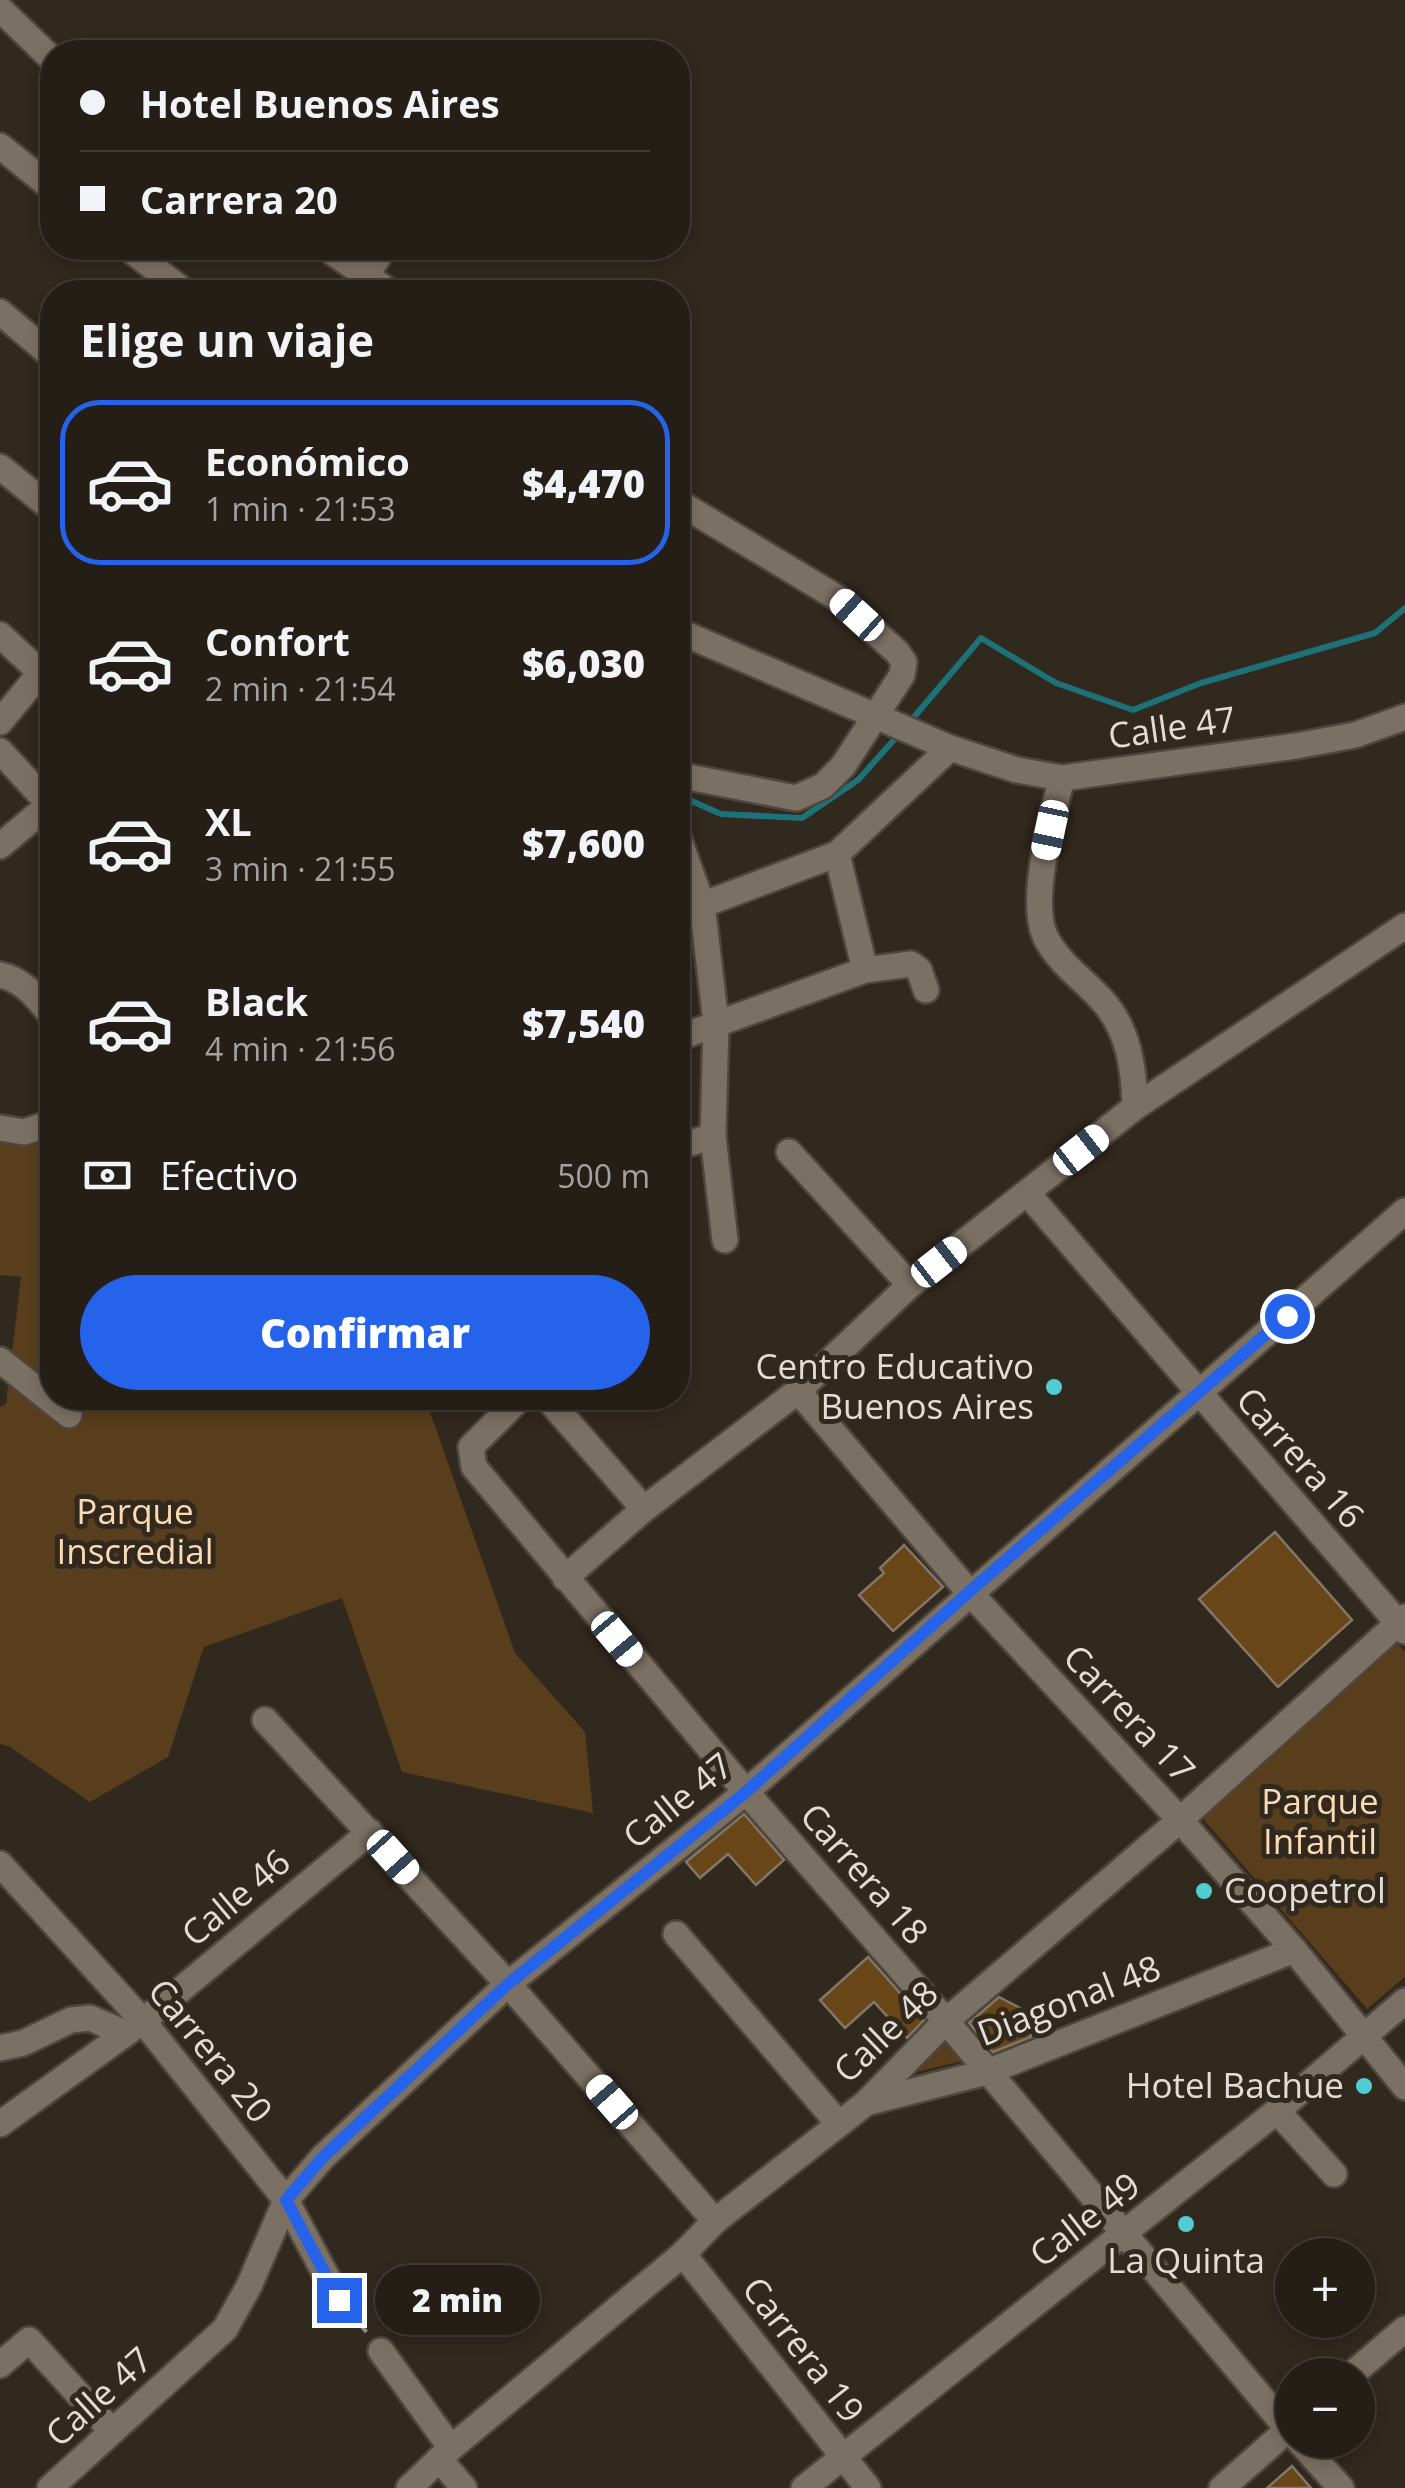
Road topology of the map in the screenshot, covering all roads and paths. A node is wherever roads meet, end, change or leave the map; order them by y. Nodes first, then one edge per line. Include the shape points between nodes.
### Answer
1 (0, 9) edge
2 (40, 47) edge
3 (0, 146) edge
4 (40, 178) edge
5 (144, 260) edge
6 (338, 260) edge
7 (170, 280) edge
8 (357, 280) edge
9 (0, 312) edge
10 (40, 346) edge
11 (0, 466) edge
12 (40, 499) edge
13 (690, 509) edge
14 (690, 635) edge
15 (0, 636) edge
16 (40, 665) edge
17 (40, 681) edge
18 (1405, 717) edge
19 (886, 718) junction
20 (0, 722) edge
21 (938, 742) junction
22 (0, 751) edge
23 (690, 777) edge
24 (1062, 778) junction
25 (40, 793) edge
26 (40, 814) edge
27 (0, 846) edge
28 (838, 854) junction
29 (690, 871) edge
30 (702, 904) junction
31 (690, 909) edge
32 (1405, 926) edge
33 (865, 970) junction
34 (0, 975) edge
35 (926, 990) dead end
36 (40, 1002) edge
37 (716, 1023) junction
38 (690, 1033) edge
39 (1135, 1107) junction
40 (40, 1127) edge
41 (0, 1128) edge
42 (713, 1136) junction
43 (690, 1143) edge
44 (789, 1152) dead end
45 (1027, 1193) junction
46 (1405, 1211) edge
47 (725, 1240) dead end
48 (910, 1285) junction
49 (0, 1360) edge
50 (798, 1390) junction
51 (40, 1391) edge
52 (1198, 1394) junction
53 (65, 1410) edge
54 (508, 1410) edge
55 (557, 1410) edge
56 (70, 1414) dead end
57 (644, 1509) junction
58 (565, 1578) junction
59 (969, 1592) junction
60 (1403, 1624) edge
61 (265, 1720) dead end
62 (746, 1792) junction
63 (1180, 1820) junction
64 (370, 1832) junction
65 (0, 1864) edge
66 (676, 1934) dead end
67 (1294, 1950) junction
68 (508, 1984) junction
69 (1405, 2001) edge
70 (946, 2021) junction
71 (133, 2027) junction
72 (1365, 2038) junction
73 (0, 2048) edge
74 (987, 2072) junction
75 (1405, 2087) edge
76 (866, 2103) junction
77 (1277, 2111) junction
78 (0, 2124) edge
79 (839, 2124) junction
80 (1334, 2174) dead end
81 (286, 2200) junction
82 (715, 2221) junction
83 (1124, 2234) junction
84 (683, 2254) junction
85 (339, 2300) joint
86 (1405, 2329) edge
87 (381, 2351) joint
88 (1372, 2358) edge
89 (0, 2365) edge
90 (1275, 2411) edge
91 (112, 2431) junction
92 (1275, 2446) edge
93 (445, 2453) junction
94 (842, 2457) junction
95 (1316, 2458) edge
96 (50, 2488) edge
97 (409, 2488) edge
98 (464, 2488) edge
99 (804, 2488) edge
100 (868, 2488) edge
101 (1222, 2488) edge
102 (1342, 2488) edge

1 - 2 street
3 - 4 street
5 - 7 street
6 - 8 street
9 - 10 street
11 - 12 street
13 - 19 street via 836,597 897,652 902,675
14 - 19 street, Calle 47
15 - 16 street
17 - 20 street
18 - 24 street, Calle 47 via 1296,746
19 - 21 street, Calle 47
19 - 23 street via 822,786 796,798
21 - 24 street, Calle 47
21 - 28 street
22 - 25 street
24 - 39 street via 1045,852 1043,933 1116,1020 1132,1064
26 - 27 street
28 - 30 street
28 - 33 street
29 - 30 street
30 - 31 street
30 - 37 street
32 - 39 street
33 - 35 street via 911,964
33 - 37 street
34 - 36 street
37 - 38 street
37 - 42 street
39 - 45 street
40 - 41 street
42 - 43 street
42 - 47 street
44 - 48 street
45 - 48 street
45 - 52 street, Carrera 16
46 - 52 street, Calle 47
48 - 50 street
49 - 51 street
50 - 57 street
50 - 59 street, Carrera 17
52 - 59 street, Calle 47
52 - 60 street, Carrera 16
53 - 56 street
54 - 58 street, Carrera 18 via 471,1447 474,1468
55 - 57 street
57 - 58 street
58 - 62 street, Carrera 18
59 - 62 street, Calle 47
59 - 63 street, Carrera 17
60 - 63 street, Calle 48
61 - 64 street
62 - 68 street, Calle 47
62 - 70 street, Carrera 18
63 - 67 street, Carrera 17
63 - 70 street, Calle 48
64 - 68 street
64 - 71 street, Calle 46
65 - 71 street, Carrera 20
66 - 79 street
67 - 72 street, Carrera 17
67 - 74 street, Diagonal 48
68 - 81 street, Calle 47 via 323,2157
68 - 82 street
69 - 72 street, Calle 49
70 - 74 street, Carrera 18
70 - 76 street, Calle 48
71 - 73 street via 71,2020
71 - 78 street, Calle 46
71 - 81 street, Carrera 20
72 - 75 street, Carrera 17
72 - 77 street, Calle 49
74 - 76 street, Diagonal 48
74 - 83 street, Carrera 18
76 - 79 street, Calle 48
77 - 80 street
77 - 83 street, Calle 49
79 - 82 street, Calle 48
81 - 85 street, Carrera 20
81 - 91 street, Calle 47 via 225,2329
82 - 84 street, Calle 48
83 - 90 street, Carrera 18
83 - 94 street, Calle 49
84 - 93 street, Calle 48
84 - 94 street, Carrera 19
85 - 87 path
86 - 88 street
87 - 93 street
89 - 91 street via 28,2340
91 - 96 street, Calle 47
92 - 101 street
93 - 97 street, Calle 48
93 - 98 street
94 - 99 street, Calle 49
94 - 100 street, Carrera 19
95 - 102 street, Carrera 18

